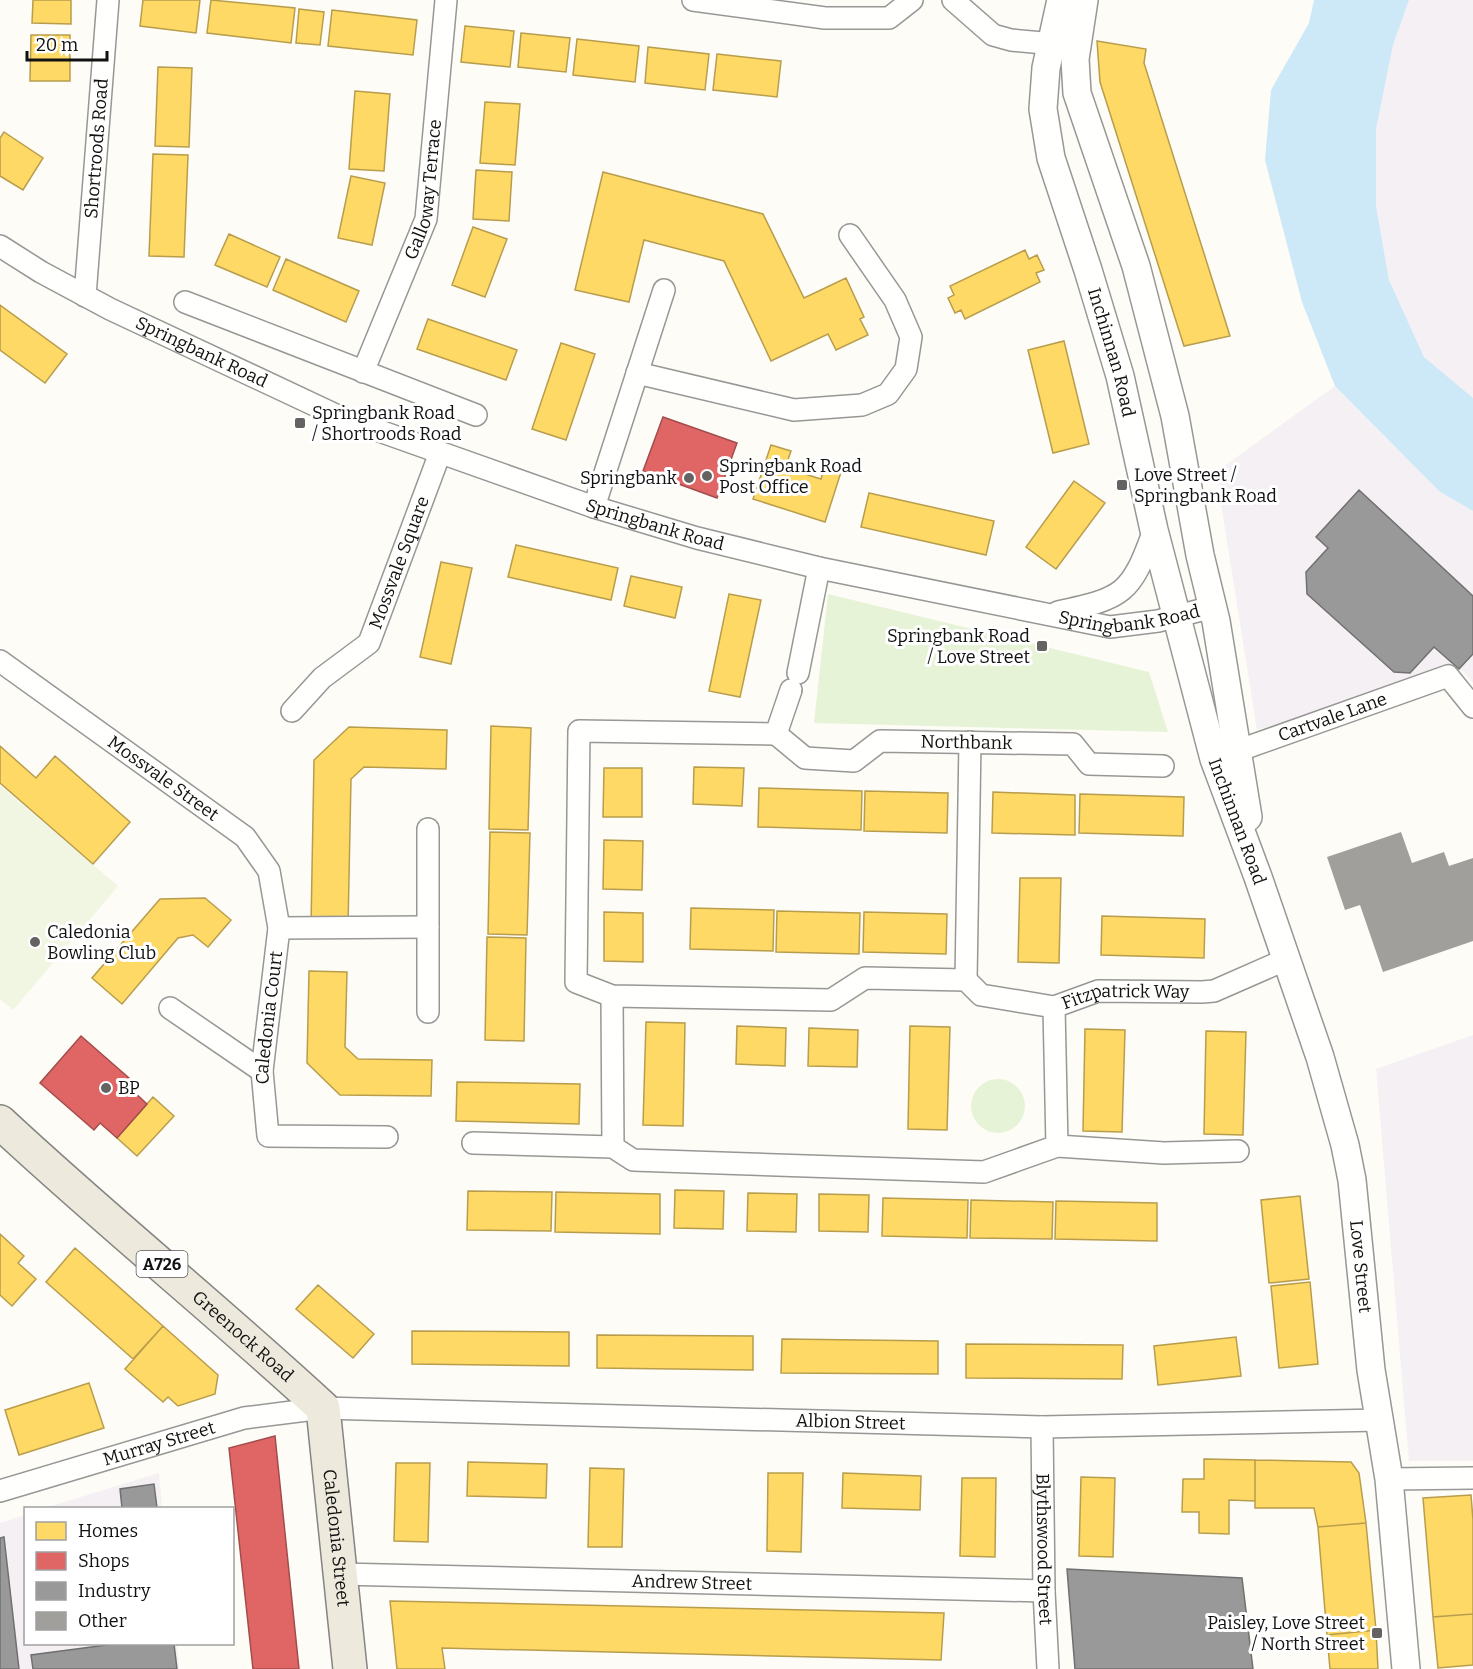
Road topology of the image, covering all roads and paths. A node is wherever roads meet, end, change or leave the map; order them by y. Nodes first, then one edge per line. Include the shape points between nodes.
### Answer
1 (108, 0) edge
2 (446, 0) edge
3 (693, 0) edge
4 (912, 0) edge
5 (953, 0) edge
6 (1061, 0) edge
7 (1084, 0) edge
8 (1050, 44) junction
9 (1077, 46) junction
10 (850, 235) dead end
11 (0, 246) edge
12 (664, 290) dead end
13 (85, 296) junction
14 (184, 302) dead end
15 (363, 372) junction
16 (637, 373) junction
17 (476, 415) dead end
18 (440, 453) junction
19 (594, 507) junction
20 (1154, 530) junction
21 (819, 568) junction
22 (1213, 607) junction
23 (1049, 614) junction
24 (1177, 616) junction
25 (0, 661) edge
26 (1473, 707) edge
27 (292, 711) dead end
28 (776, 734) junction
29 (970, 742) junction
30 (1226, 755) junction
31 (1163, 766) dead end
32 (428, 829) dead end
33 (1258, 877) joint
34 (428, 927) junction
35 (279, 928) junction
36 (1287, 959) junction
37 (966, 980) junction
38 (612, 996) junction
39 (1054, 1007) junction
40 (170, 1008) dead end
41 (428, 1012) dead end
42 (262, 1071) junction
43 (0, 1122) edge
44 (387, 1137) dead end
45 (473, 1143) dead end
46 (613, 1146) junction
47 (1058, 1146) junction
48 (1238, 1151) dead end
49 (323, 1408) junction
50 (1380, 1420) junction
51 (1042, 1427) junction
52 (1473, 1478) edge
53 (1389, 1479) junction
54 (0, 1491) edge
55 (340, 1574) junction
56 (1044, 1591) junction
57 (350, 1669) edge
58 (1048, 1669) edge
59 (1406, 1669) edge

1 - 13 street, Shortroods Road
2 - 15 street, Galloway Terrace via 426,219
3 - 4 street via 825,18 890,18
5 - 8 street via 993,35
6 - 8 street, Inchinnan Road
7 - 9 street, Inchinnan Road
8 - 9 street
8 - 20 street, Inchinnan Road via 1043,109 1051,158 1120,376
9 - 22 street, Inchinnan Road via 1077,93 1136,266 1157,345
10 - 16 street via 895,300 911,337 906,369 888,394 862,405 794,410
11 - 13 street, Springbank Road
12 - 16 street
13 - 18 street, Springbank Road via 340,417
14 - 15 street
15 - 17 street
16 - 19 street
18 - 19 street, Springbank Road
18 - 27 street, Mossvale Square via 369,643 322,678
19 - 21 street, Springbank Road
20 - 23 street via 1134,578 1116,596
20 - 24 street, Inchinnan Road
21 - 23 street, Springbank Road
21 - 28 street via 794,682
22 - 24 street, Springbank Road
22 - 30 street, Inchinnan Road
23 - 24 street, Springbank Road via 1110,627
24 - 30 street, Inchinnan Road
25 - 35 street, Mossvale Street via 245,837 269,871
26 - 30 street, Cartvale Lane via 1449,676
28 - 29 street, Northbank via 805,758 854,761 880,741
28 - 38 street via 579,730 576,982
29 - 31 street, Northbank via 1073,744 1089,764
29 - 37 street
30 - 33 street, Inchinnan Road
32 - 34 street
33 - 36 street, Love Street
34 - 35 street, Caledonia Court
34 - 41 street
35 - 42 street, Caledonia Court
36 - 39 street, Fitzpatrick Way via 1214,991 1098,991
36 - 50 street, Love Street via 1345,1145
37 - 38 street via 865,978 831,1000
37 - 39 street, Fitzpatrick Way via 981,995
38 - 46 street
39 - 47 street
40 - 42 street
42 - 44 street, Caledonia Court via 268,1136
43 - 49 main road, Greenock Road / A726
45 - 46 street
46 - 47 street via 633,1160 984,1172
47 - 48 street via 1164,1153
49 - 51 street, Albion Street
49 - 54 street, Murray Street via 243,1418
49 - 55 main road, Caledonia Street
50 - 51 street, Albion Street
50 - 53 street, Love Street
51 - 56 street, Blythswood Street
52 - 53 street
53 - 59 street, Love Street
55 - 56 street, Andrew Street
55 - 57 main road, Caledonia Street
56 - 58 street, Blythswood Street

